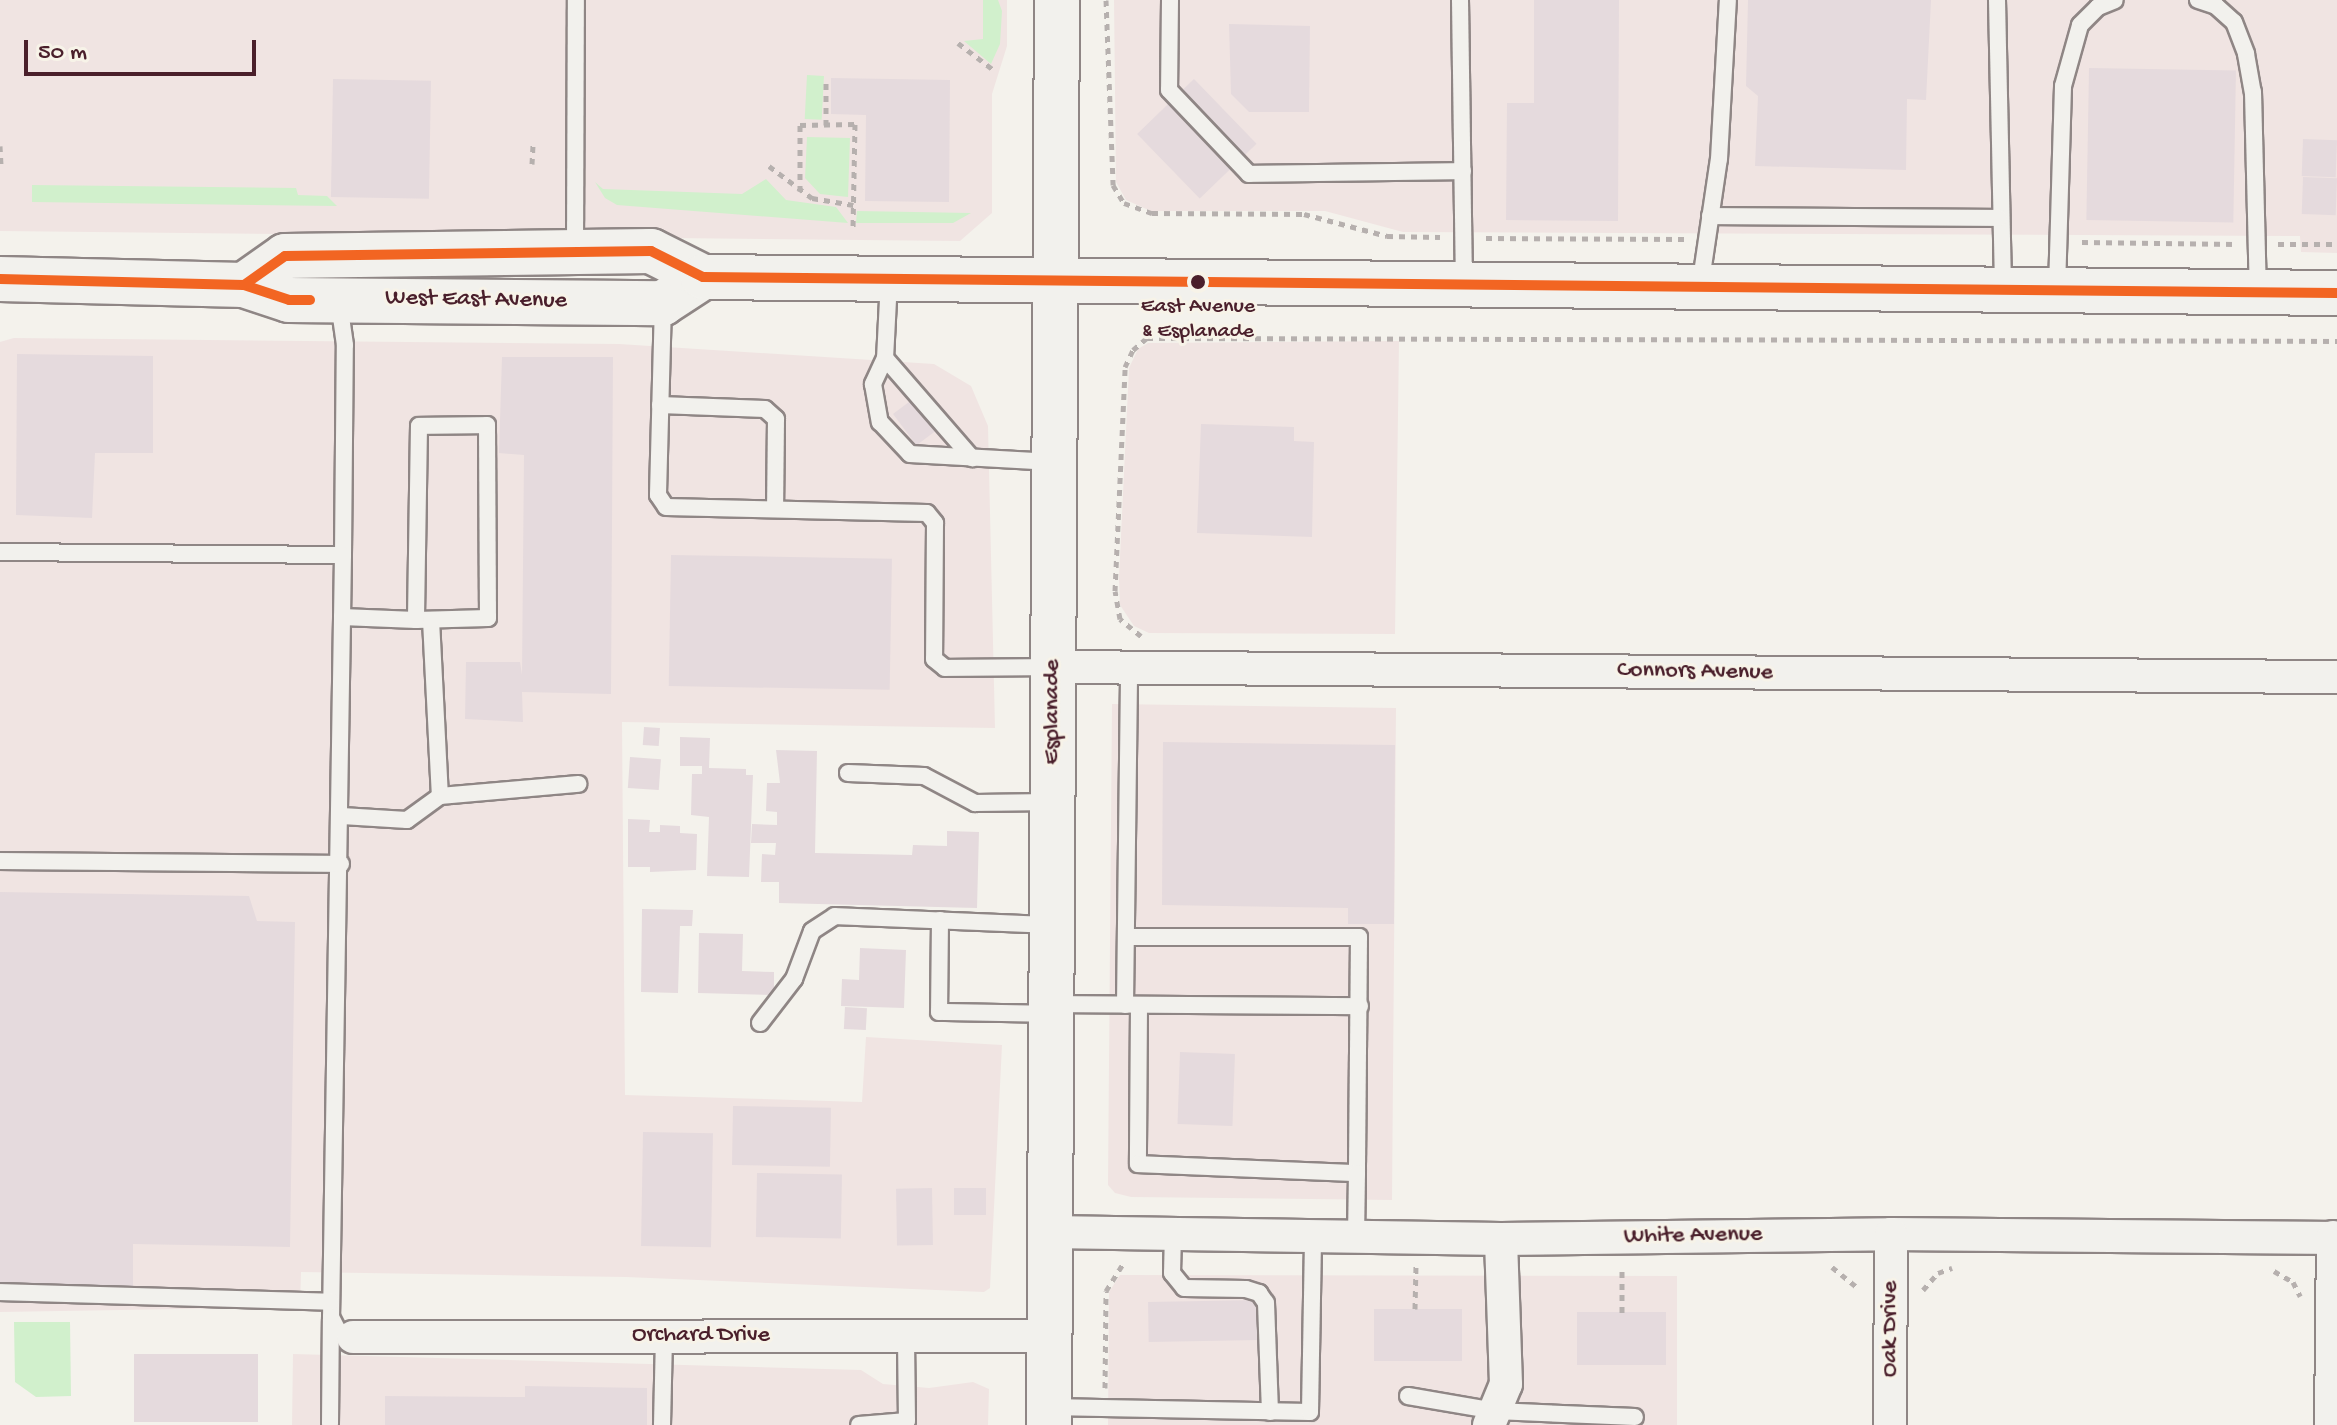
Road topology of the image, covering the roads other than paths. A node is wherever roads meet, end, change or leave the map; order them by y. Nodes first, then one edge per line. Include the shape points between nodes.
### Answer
1 (576, 0) edge
2 (1057, 0) edge
3 (1170, 0) edge
4 (1460, 0) edge
5 (1728, 0) edge
6 (1997, 0) edge
7 (2115, 0) edge
8 (2198, 0) edge
9 (1463, 171) junction
10 (1710, 216) junction
11 (1999, 218) junction
12 (575, 253) junction
13 (703, 277) junction
14 (0, 279) edge
15 (889, 279) junction
16 (1056, 281) junction
17 (244, 285) junction
18 (1464, 286) junction
19 (1699, 289) junction
20 (2003, 291) junction
21 (2057, 291) junction
22 (2258, 292) junction
23 (2337, 293) edge
24 (339, 299) junction
25 (663, 303) junction
26 (885, 358) junction
27 (660, 405) junction
28 (972, 458) junction
29 (1055, 462) junction
30 (775, 509) junction
31 (0, 552) edge
32 (343, 555) junction
33 (342, 617) junction
34 (423, 620) junction
35 (1054, 667) junction
36 (1129, 668) junction
37 (2337, 677) edge
38 (848, 773) dead end
39 (578, 784) dead end
40 (440, 796) junction
41 (1053, 802) junction
42 (342, 816) junction
43 (0, 861) edge
44 (341, 864) junction
45 (940, 920) junction
46 (1052, 925) junction
47 (1126, 937) junction
48 (1132, 1005) junction
49 (1360, 1006) junction
50 (1052, 1009) junction
51 (760, 1023) dead end
52 (1357, 1173) junction
53 (1050, 1232) junction
54 (1173, 1233) junction
55 (1891, 1234) junction
56 (1313, 1235) junction
57 (1356, 1235) junction
58 (2335, 1238) edge
59 (1501, 1239) junction
60 (0, 1292) edge
61 (338, 1319) junction
62 (664, 1336) junction
63 (906, 1336) junction
64 (1050, 1336) junction
65 (1408, 1396) dead end
66 (1270, 1412) junction
67 (1049, 1416) edge
68 (1635, 1417) dead end
69 (1492, 1418) edge
70 (330, 1424) edge
71 (662, 1425) edge
72 (859, 1425) edge
73 (1890, 1425) edge
74 (2331, 1425) edge

1 - 12 lane
2 - 16 main road, Esplanade
3 - 9 lane via 1169,90 1249,174
4 - 9 lane
5 - 10 lane via 1727,66
6 - 11 lane
7 - 21 lane via 2098,7 2080,25 2063,86
8 - 22 lane via 2216,6 2234,22 2246,54 2253,92
9 - 18 lane
10 - 11 lane
10 - 19 lane
11 - 20 lane
12 - 13 main road, West East Avenue via 651,251
12 - 17 main road, West East Avenue via 285,256
13 - 15 main road, West East Avenue
13 - 25 main road
14 - 17 main road, West East Avenue
15 - 16 main road, West East Avenue
15 - 26 lane
16 - 18 main road, West East Avenue
16 - 29 main road, Esplanade
17 - 24 main road, West East Avenue via 289,300
18 - 19 main road, West East Avenue
19 - 20 main road, West East Avenue
20 - 21 main road, West East Avenue
21 - 22 main road, West East Avenue
22 - 23 main road, West East Avenue
24 - 25 main road, West East Avenue
24 - 32 lane via 345,345
25 - 27 lane
26 - 28 lane
26 - 28 lane via 873,384 880,422 910,454
27 - 30 lane via 765,409 776,419
27 - 30 lane via 658,495 666,507
28 - 29 lane
29 - 35 main road, Esplanade
30 - 35 lane via 927,513 935,523 934,659 945,668
31 - 32 lane
32 - 33 lane
33 - 34 lane
33 - 42 lane
34 - 34 lane via 419,426 487,425 488,618
34 - 40 lane
35 - 36 street, Connors Avenue
35 - 41 main road, Esplanade
36 - 37 street, Connors Avenue
36 - 47 lane
38 - 41 lane via 924,776 975,803
39 - 40 lane
40 - 42 lane via 407,820
41 - 46 main road, Esplanade
42 - 44 lane
43 - 44 lane
44 - 61 lane
45 - 46 lane
45 - 50 lane via 939,1012
45 - 51 lane via 835,916 812,931 794,979
46 - 50 main road, Esplanade
47 - 48 lane
47 - 49 lane via 1359,937
48 - 49 lane
48 - 50 lane
48 - 52 lane via 1136,1159 1142,1167
49 - 52 lane
50 - 53 main road, Esplanade
52 - 57 lane
53 - 54 street, White Avenue
53 - 64 main road, Esplanade
54 - 56 street, White Avenue
54 - 66 lane via 1172,1273 1184,1288 1246,1289 1259,1293 1266,1303
55 - 58 street, White Avenue
55 - 59 street, White Avenue
55 - 73 street, Oak Drive
56 - 57 street, White Avenue
56 - 66 lane via 1310,1412
57 - 59 street, White Avenue
58 - 74 street
59 - 69 street via 1506,1384
60 - 61 lane
61 - 62 street, Orchard Drive
61 - 70 lane
62 - 63 street, Orchard Drive
62 - 71 lane
63 - 64 street, Orchard Drive
63 - 72 lane via 907,1421
64 - 67 main road, Esplanade
65 - 69 lane
66 - 67 lane
68 - 69 lane

